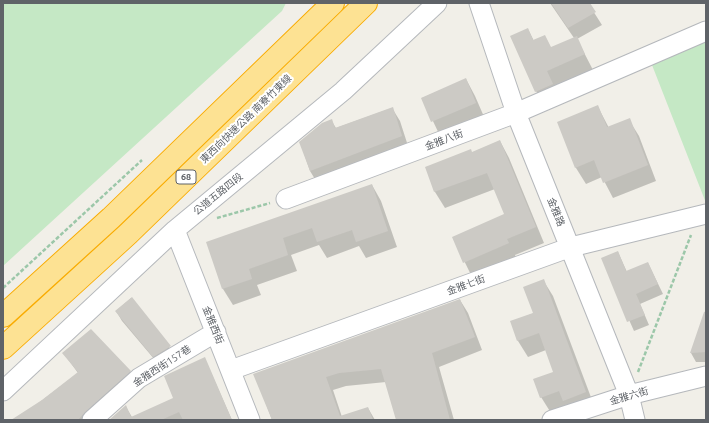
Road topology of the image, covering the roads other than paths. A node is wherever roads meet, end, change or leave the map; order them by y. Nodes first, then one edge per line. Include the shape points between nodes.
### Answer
1 (333, 3) edge
2 (366, 3) edge
3 (436, 3) edge
4 (479, 3) edge
5 (706, 31) edge
6 (516, 113) junction
7 (286, 199) road end
8 (702, 215) edge
9 (175, 230) junction
10 (571, 247) junction
11 (3, 316) edge
12 (216, 332) junction
13 (3, 348) edge
14 (231, 370) junction
15 (706, 376) edge
16 (3, 391) edge
17 (630, 395) junction
18 (599, 412) edge
19 (92, 420) edge
20 (250, 420) edge
21 (552, 420) edge
22 (635, 420) edge

1 - 11 highway, 68 via 111,218
2 - 13 highway, 東西向快速公路 南寮竹東線 / 68 via 128,234
3 - 9 street, 公道五路四段 via 343,91
4 - 6 street, 金雅路
5 - 6 street, 金雅八街
6 - 7 street, 金雅八街
6 - 10 street, 金雅路
8 - 10 street, 金雅七街
9 - 12 street, 金雅西街
9 - 16 street, 公道五路四段
10 - 14 street, 金雅七街
10 - 17 street, 金雅路
12 - 14 street, 金雅西街
12 - 19 street, 金雅西街157巷 via 139,378
14 - 20 street, 金雅西街
15 - 17 street, 金雅六街
17 - 18 street, 金雅六街
17 - 22 street, 金雅路
18 - 21 street, 金雅六街

